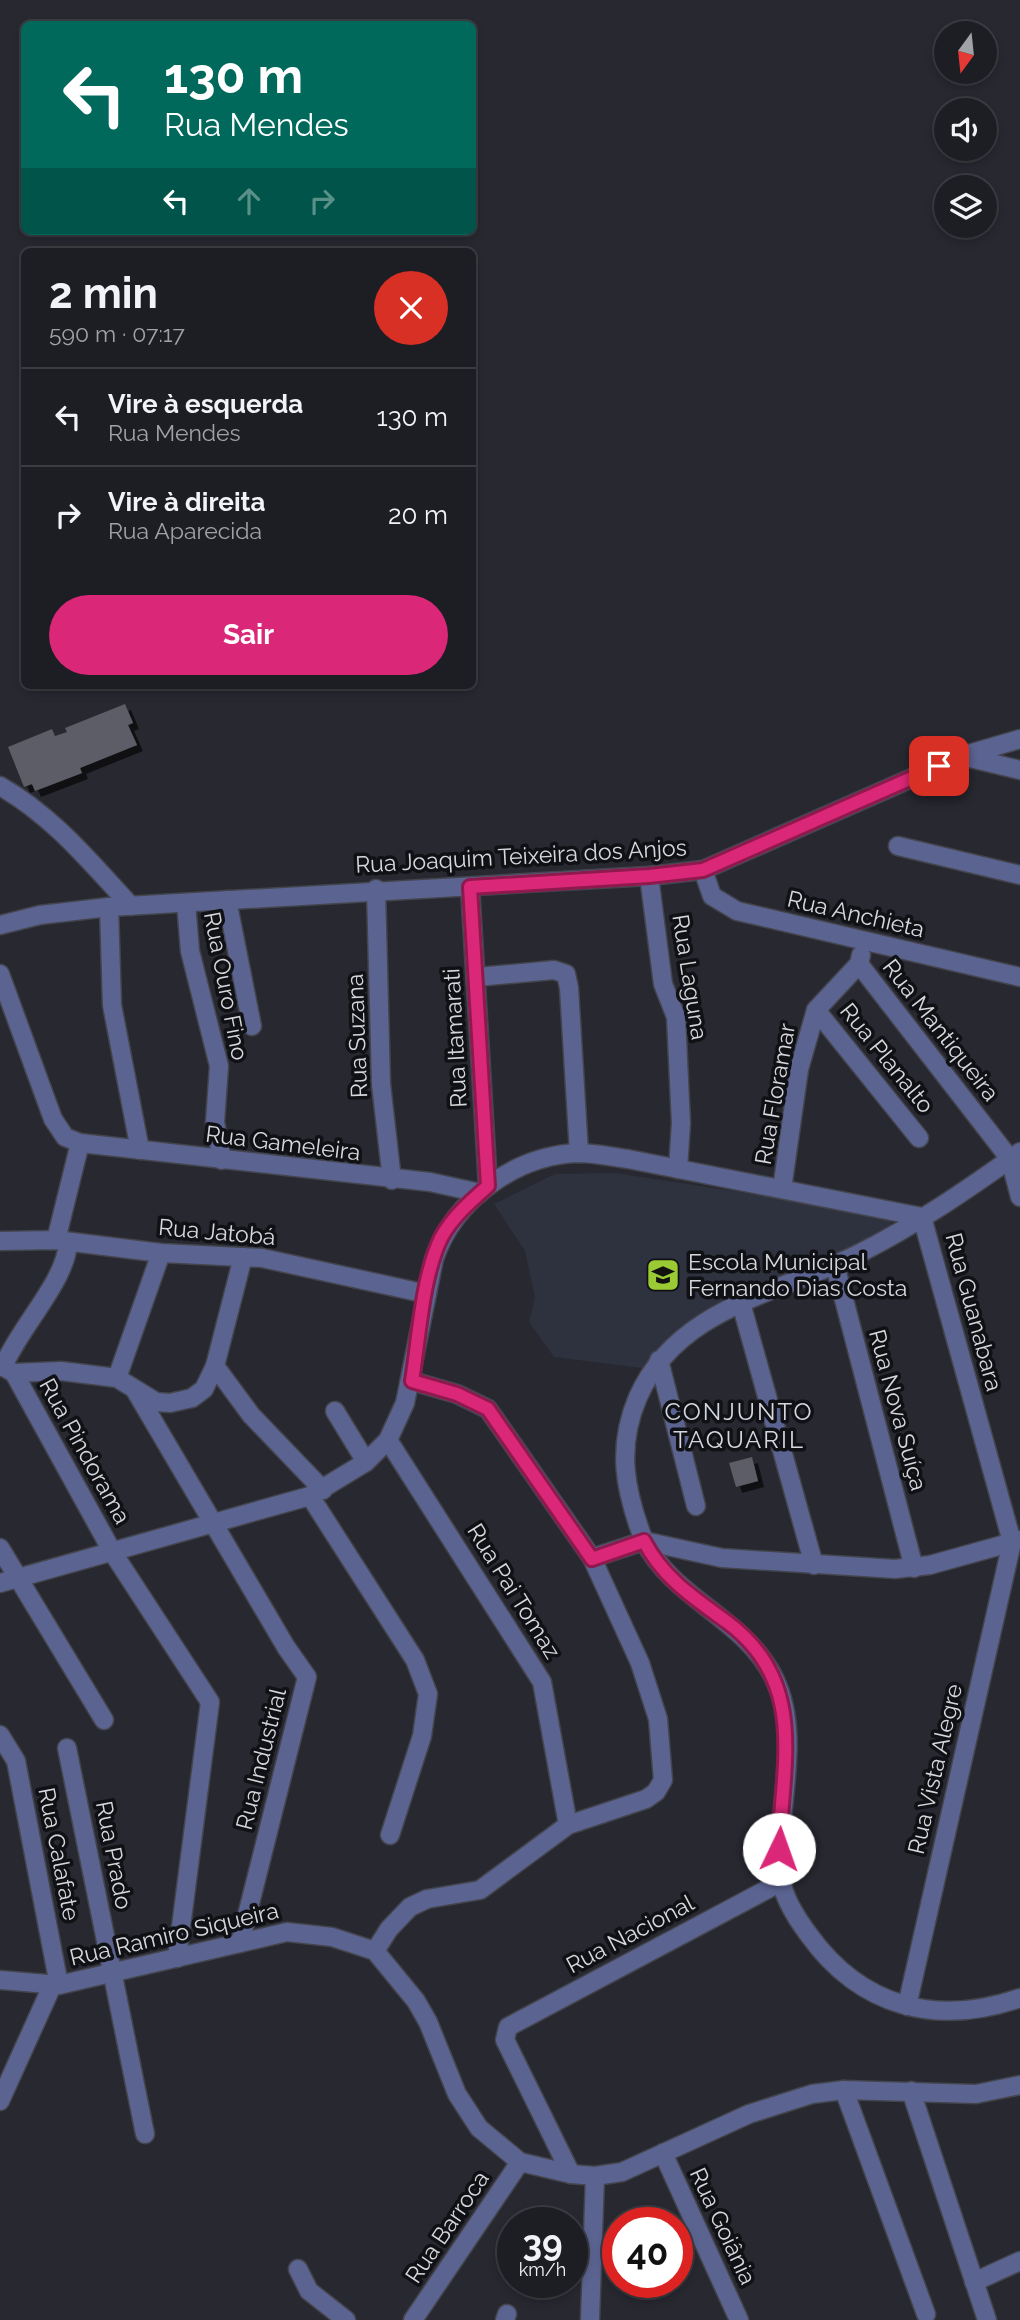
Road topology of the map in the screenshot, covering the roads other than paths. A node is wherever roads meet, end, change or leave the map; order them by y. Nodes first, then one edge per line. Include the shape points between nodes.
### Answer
1 (1020, 739) edge
2 (962, 756) junction
3 (1020, 770) edge
4 (0, 786) edge
5 (898, 846) dead end
6 (703, 870) junction
7 (1020, 875) edge
8 (649, 876) junction
9 (470, 887) junction
10 (376, 889) junction
11 (227, 900) junction
12 (186, 903) junction
13 (131, 906) junction
14 (109, 907) junction
15 (0, 925) edge
16 (864, 941) junction
17 (859, 964) junction
18 (0, 974) edge
19 (477, 977) junction
20 (1020, 977) edge
21 (816, 1010) junction
22 (252, 1026) dead end
23 (919, 1138) dead end
24 (80, 1143) junction
25 (140, 1150) junction
26 (579, 1153) junction
27 (1015, 1156) edge
28 (222, 1160) junction
29 (678, 1170) junction
30 (392, 1180) junction
31 (484, 1189) junction
32 (782, 1189) junction
33 (1020, 1197) edge
34 (922, 1217) junction
35 (0, 1241) edge
36 (62, 1241) junction
37 (161, 1252) junction
38 (243, 1257) junction
39 (835, 1265) junction
40 (427, 1294) junction
41 (741, 1303) junction
42 (659, 1360) junction
43 (215, 1366) junction
44 (6, 1368) edge
45 (117, 1378) junction
46 (412, 1381) junction
47 (135, 1390) junction
48 (335, 1411) dead end
49 (388, 1440) junction
50 (366, 1462) junction
51 (316, 1493) junction
52 (696, 1506) dead end
53 (217, 1525) junction
54 (644, 1541) junction
55 (1016, 1541) edge
56 (0, 1548) edge
57 (114, 1553) junction
58 (592, 1559) junction
59 (814, 1565) junction
60 (914, 1568) junction
61 (20, 1577) junction
62 (0, 1583) edge
63 (104, 1720) dead end
64 (0, 1735) edge
65 (67, 1748) dead end
66 (568, 1825) junction
67 (390, 1835) dead end
68 (781, 1882) junction
69 (240, 1943) junction
70 (374, 1951) junction
71 (177, 1958) junction
72 (113, 1973) junction
73 (0, 1980) edge
74 (55, 1986) junction
75 (1020, 1997) edge
76 (907, 2007) junction
77 (1020, 2085) edge
78 (844, 2090) junction
79 (911, 2091) junction
80 (0, 2101) edge
81 (145, 2134) dead end
82 (663, 2152) junction
83 (520, 2162) junction
84 (571, 2174) junction
85 (595, 2176) junction
86 (1020, 2261) edge
87 (298, 2269) dead end
88 (974, 2282) junction
89 (926, 2314) dead end
90 (346, 2320) edge
91 (414, 2320) edge
92 (590, 2320) edge
93 (739, 2320) edge
94 (987, 2320) edge

1 - 2 street, Rua Joaquim Teixeira dos Anjos
2 - 3 street
2 - 6 street, Rua Joaquim Teixeira dos Anjos
4 - 13 street via 35,807
5 - 7 street
6 - 8 street, Rua Joaquim Teixeira dos Anjos
6 - 16 street, Rua Anchieta via 712,896 730,908
8 - 9 street, Rua Joaquim Teixeira dos Anjos
8 - 29 street, Rua Laguna via 663,984 676,1017 681,1123
9 - 10 street, Rua Joaquim Teixeira dos Anjos
9 - 19 street, Rua Itamarati
10 - 11 street, Rua Joaquim Teixeira dos Anjos
10 - 30 street, Rua Suzana via 381,1084
11 - 12 street, Rua Joaquim Teixeira dos Anjos
11 - 22 street
12 - 13 street, Rua Joaquim Teixeira dos Anjos
12 - 28 street, Rua Ouro Fino via 190,951 219,1066 215,1122
13 - 14 street, Rua Joaquim Teixeira dos Anjos
14 - 15 street, Rua Joaquim Teixeira dos Anjos
14 - 25 street via 112,1005
16 - 17 street
16 - 20 street, Rua Anchieta
17 - 21 street, Rua Floramar
17 - 27 street, Rua Mantiqueira
18 - 24 street via 53,1119 65,1137
19 - 26 street via 554,970 566,974
19 - 31 street, Rua Itamarati
21 - 23 street, Rua Planalto
21 - 32 street, Rua Floramar via 799,1069
24 - 25 street, Rua Gameleira
24 - 36 street
25 - 28 street, Rua Gameleira
26 - 29 street
26 - 31 street via 542,1160
27 - 33 street
27 - 34 street
28 - 30 street, Rua Gameleira
29 - 32 street
30 - 31 street, Rua Gameleira
31 - 40 street via 441,1238
32 - 34 street
34 - 39 street
34 - 55 street, Rua Guanabara
35 - 36 street, Rua Jatobá
36 - 37 street, Rua Jatobá
36 - 44 street via 68,1254 12,1345
37 - 38 street, Rua Jatobá
37 - 45 street
38 - 40 street, Rua Jatobá
38 - 43 street
39 - 41 street
39 - 60 street, Rua Nova Suíça
40 - 46 street
41 - 42 street via 690,1330
41 - 59 street
42 - 52 street
42 - 54 street via 636,1403 625,1438 624,1477
43 - 47 street via 205,1389 192,1398 156,1402
43 - 51 street
44 - 45 street
44 - 57 street, Rua Pindorama
45 - 47 street
46 - 49 street
46 - 58 street via 488,1409
47 - 53 street, Rua Industrial
48 - 50 street
49 - 50 street
49 - 66 street, Rua Pai Tomaz via 542,1682
50 - 51 street
51 - 53 street
51 - 67 street via 415,1660 428,1694 422,1736
53 - 57 street
53 - 69 street, Rua Industrial via 307,1677
54 - 58 street
54 - 59 street via 722,1558
54 - 68 street via 666,1575 730,1625 758,1652 774,1679 786,1731
55 - 60 street
55 - 76 street, Rua Vista Alegre
56 - 61 street
57 - 61 street
57 - 71 street, Rua Pindorama via 211,1702
58 - 66 street via 658,1719 663,1780 646,1799
59 - 60 street
61 - 62 street
61 - 63 street
64 - 74 street, Rua Calafate via 16,1761
65 - 72 street, Rua Prado
66 - 70 street via 480,1890 427,1899 410,1907
68 - 76 street via 796,1918 847,1979 873,1995
68 - 84 street, Rua Nacional via 514,2023 505,2033
69 - 70 street, Rua Ramiro Siqueira via 287,1932 332,1937
69 - 71 street, Rua Ramiro Siqueira
70 - 83 street via 416,2001 457,2094 479,2129
71 - 72 street, Rua Ramiro Siqueira
72 - 74 street, Rua Ramiro Siqueira
72 - 81 street, Rua Prado
73 - 74 street, Rua Ramiro Siqueira
74 - 80 street
75 - 76 street via 975,2010
77 - 79 street via 976,2094
78 - 79 street
78 - 82 street via 782,2101
78 - 89 street
79 - 88 street
82 - 85 street via 622,2172
82 - 93 street, Rua Goiânia
83 - 84 street
83 - 91 street, Rua Barroca
84 - 85 street
85 - 92 street
86 - 88 street
87 - 90 street via 309,2291
88 - 94 street

